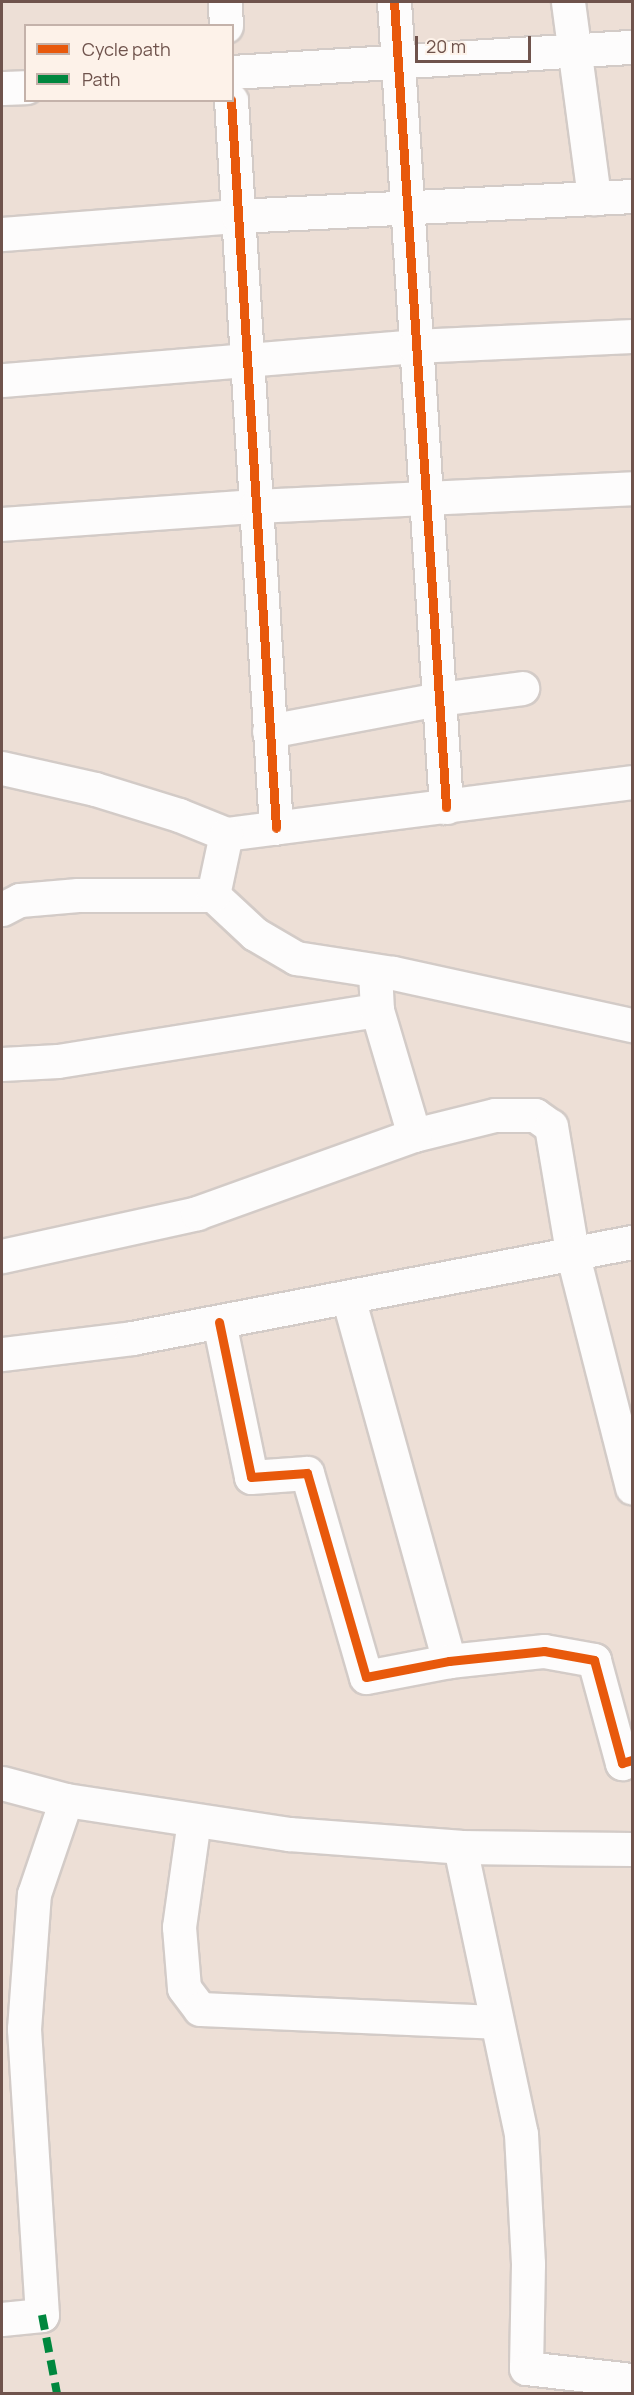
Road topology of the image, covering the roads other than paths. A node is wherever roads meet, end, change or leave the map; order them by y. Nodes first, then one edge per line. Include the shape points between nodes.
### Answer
1 (225, 2) edge
2 (394, 2) edge
3 (568, 2) edge
4 (226, 24) edge
5 (633, 47) edge
6 (573, 50) junction
7 (397, 62) junction
8 (234, 72) edge
9 (24, 87) edge
10 (2, 88) edge
11 (231, 102) edge
12 (633, 196) edge
13 (594, 198) junction
14 (406, 207) junction
15 (238, 216) junction
16 (2, 234) edge
17 (633, 336) edge
18 (414, 346) junction
19 (247, 359) junction
20 (3, 380) edge
21 (633, 488) edge
22 (425, 498) junction
23 (256, 506) junction
24 (2, 524) edge
25 (522, 688) dead end
26 (439, 699) junction
27 (269, 730) junction
28 (2, 768) edge
29 (633, 782) edge
30 (446, 807) junction
31 (276, 828) junction
32 (226, 834) junction
33 (213, 895) junction
34 (2, 909) edge
35 (375, 971) junction
36 (377, 1010) junction
37 (633, 1025) edge
38 (2, 1064) edge
39 (414, 1135) junction
40 (633, 1242) edge
41 (572, 1252) junction
42 (2, 1256) edge
43 (348, 1297) junction
44 (219, 1322) junction
45 (2, 1354) edge
46 (633, 1486) edge
47 (449, 1661) junction
48 (633, 1760) edge
49 (2, 1783) edge
50 (66, 1800) junction
51 (194, 1820) junction
52 (459, 1847) junction
53 (633, 1849) edge
54 (496, 2022) junction
55 (2, 2319) edge
56 (633, 2380) edge

1 - 4 street
2 - 7 street
3 - 6 street
5 - 6 street
6 - 7 street
6 - 13 street
7 - 8 street
7 - 14 street
9 - 10 street
11 - 15 street
12 - 13 street
13 - 14 street
14 - 15 street
14 - 18 street
15 - 16 street
15 - 19 street
17 - 18 street
18 - 19 street
18 - 22 street
19 - 20 street
19 - 23 street
21 - 22 street
22 - 23 street
22 - 26 street
23 - 24 street
23 - 27 street
25 - 26 street
26 - 27 street
26 - 30 street
27 - 31 street
28 - 32 street via 95,789
29 - 30 street
30 - 31 street
31 - 32 street
32 - 33 street
33 - 34 street via 78,895 20,900
33 - 35 street via 255,934 296,958
35 - 36 street
35 - 37 street
36 - 38 street via 58,1061
36 - 39 street
39 - 41 street via 495,1115 535,1115 551,1126
39 - 42 street via 197,1213
40 - 41 street
41 - 43 street
41 - 46 street
43 - 44 street
43 - 47 street
44 - 45 street via 132,1338
44 - 47 street via 251,1477 307,1473 366,1677
47 - 48 street via 544,1650 594,1660 622,1763
49 - 50 street
50 - 51 street
50 - 55 street via 34,1894 24,2029 42,2315
51 - 52 street via 289,1834
51 - 54 street via 179,1927 184,1988 200,2009
52 - 53 street
52 - 54 street
54 - 56 street via 521,2134 528,2264 526,2368

